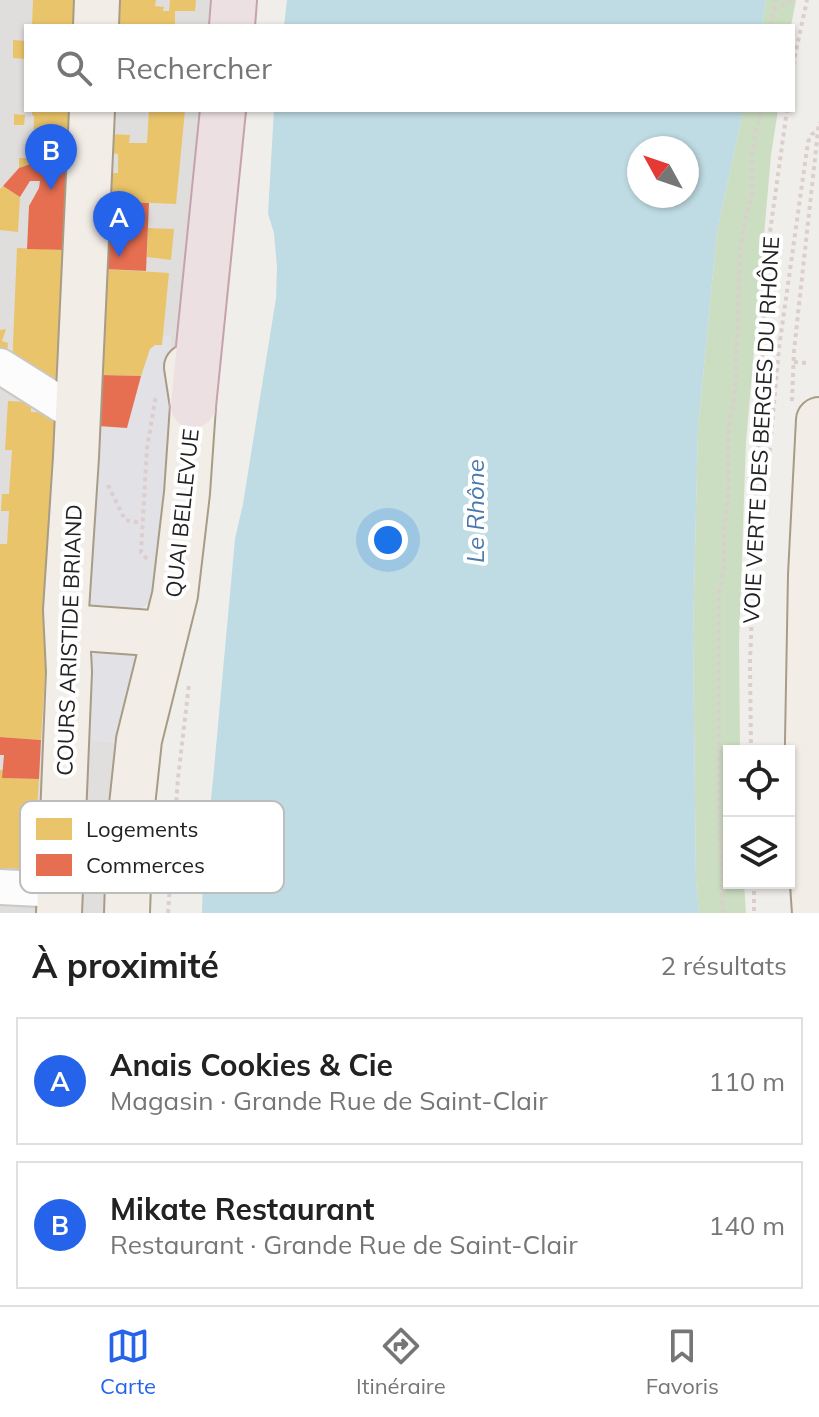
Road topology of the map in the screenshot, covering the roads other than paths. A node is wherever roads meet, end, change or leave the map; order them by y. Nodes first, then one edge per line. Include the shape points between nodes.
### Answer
1 (97, 0) edge
2 (215, 0) edge
3 (234, 0) edge
4 (96, 24) edge
5 (213, 24) edge
6 (232, 24) edge
7 (92, 112) edge
8 (205, 112) edge
9 (223, 112) edge
10 (0, 366) edge
11 (176, 396) junction
12 (78, 415) junction
13 (819, 420) edge
14 (819, 428) edge
15 (67, 627) junction
16 (165, 634) junction
17 (64, 801) edge
18 (132, 801) edge
19 (0, 887) edge
20 (20, 892) edge
21 (24, 893) edge
22 (128, 893) edge
23 (60, 902) edge
24 (127, 913) edge
25 (815, 913) edge

1 - 4 main road
2 - 5 main road
3 - 6 highway
7 - 12 main road, COURS ARISTIDE BRIAND
8 - 11 main road
9 - 11 highway, QUAI BELLEVUE
10 - 12 street
11 - 16 main road, QUAI BELLEVUE via 187,493
12 - 15 main road, COURS ARISTIDE BRIAND
13 - 14 main road
14 - 25 main road via 807,796
15 - 16 main road
15 - 17 main road, COURS ARISTIDE BRIAND
16 - 18 main road, QUAI BELLEVUE via 137,751
19 - 20 street
21 - 23 street
22 - 24 main road, QUAI BELLEVUE

